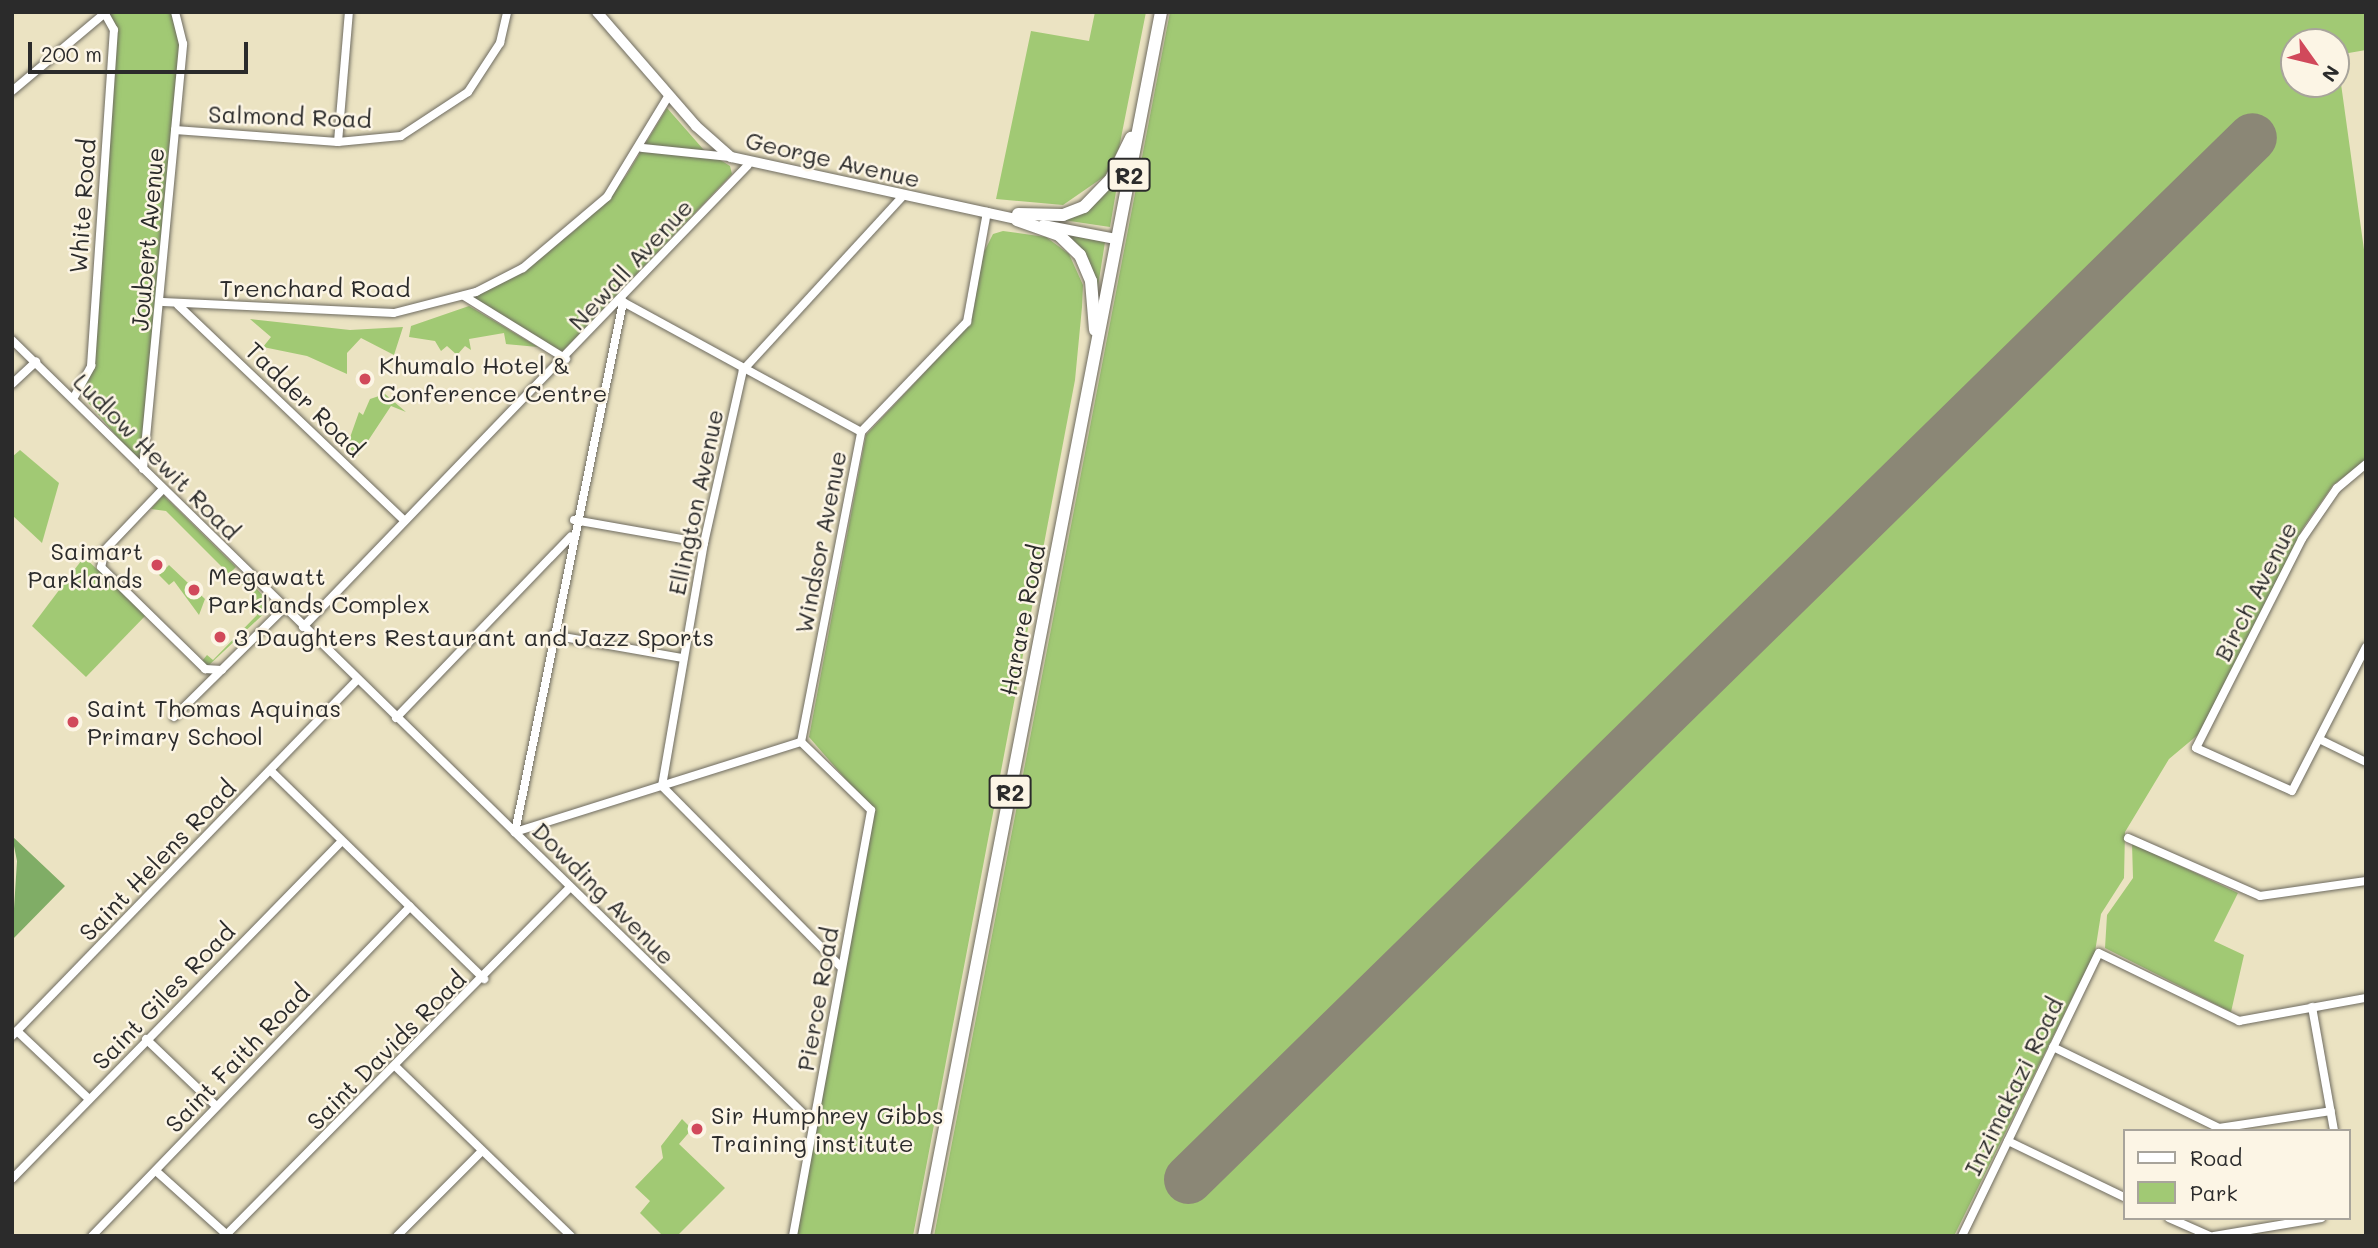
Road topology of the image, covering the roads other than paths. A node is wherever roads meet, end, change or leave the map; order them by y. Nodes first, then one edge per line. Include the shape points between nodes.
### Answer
1 (105, 12) edge
2 (175, 12) edge
3 (349, 12) edge
4 (506, 12) edge
5 (597, 12) edge
6 (1161, 12) edge
7 (12, 91) edge
8 (669, 95) junction
9 (1140, 118) junction
10 (175, 130) junction
11 (338, 142) junction
12 (642, 148) junction
13 (731, 157) junction
14 (748, 165) junction
15 (901, 198) junction
16 (992, 213) junction
17 (1017, 217) junction
18 (1117, 235) junction
19 (464, 296) junction
20 (163, 302) junction
21 (622, 302) junction
22 (178, 305) junction
23 (12, 340) edge
24 (1097, 348) junction
25 (566, 359) junction
26 (36, 362) junction
27 (743, 370) junction
28 (12, 384) edge
29 (73, 399) junction
30 (861, 432) junction
31 (2366, 464) edge
32 (143, 469) junction
33 (163, 489) junction
34 (574, 520) junction
35 (405, 521) junction
36 (571, 536) junction
37 (704, 543) junction
38 (283, 609) junction
39 (303, 627) junction
40 (552, 635) junction
41 (2366, 647) edge
42 (683, 658) junction
43 (222, 670) junction
44 (357, 680) junction
45 (174, 717) dead end
46 (396, 718) junction
47 (2321, 740) junction
48 (801, 742) junction
49 (2366, 762) edge
50 (271, 771) junction
51 (662, 786) junction
52 (515, 832) junction
53 (2128, 838) dead end
54 (342, 841) junction
55 (2366, 881) edge
56 (569, 888) junction
57 (410, 907) junction
58 (842, 967) junction
59 (484, 979) junction
60 (2366, 998) edge
61 (2312, 1007) junction
62 (15, 1033) edge
63 (146, 1039) junction
64 (2053, 1047) junction
65 (396, 1068) junction
66 (89, 1099) junction
67 (216, 1106) junction
68 (2331, 1111) junction
69 (814, 1124) junction
70 (2334, 1129) edge
71 (2008, 1141) junction
72 (482, 1151) junction
73 (156, 1171) junction
74 (12, 1179) edge
75 (2122, 1196) edge
76 (2174, 1220) edge
77 (2314, 1220) edge
78 (2265, 1232) edge
79 (565, 1234) edge
80 (226, 1235) edge
81 (1965, 1235) edge
82 (92, 1236) edge
83 (397, 1236) edge
84 (793, 1236) edge
85 (924, 1236) edge
86 (2212, 1236) edge

1 - 7 street
1 - 29 street, White Road via 114,30 91,366
2 - 10 street, Joubert Avenue via 183,44
3 - 11 street
4 - 11 street, Salmond Road via 492,58 451,108 401,136
5 - 8 main road, George Avenue
6 - 9 highway, Harare Road / R2
8 - 12 street, Trenchard Road
8 - 13 main road, George Avenue
9 - 17 highway via 1099,196 1063,215
9 - 18 highway, Harare Road / R2
10 - 11 street, Salmond Road
10 - 20 street, Joubert Avenue
12 - 13 street
12 - 19 street, Trenchard Road via 575,229 523,268
13 - 14 main road, George Avenue
14 - 15 main road, George Avenue
14 - 21 street, Newall Avenue
15 - 16 main road, George Avenue
15 - 27 street, Ellington Avenue
16 - 17 main road, George Avenue
16 - 30 street, Windsor Avenue via 967,322
17 - 18 main road, George Avenue
17 - 24 highway via 1059,235 1080,255 1091,281
18 - 24 highway, Harare Road / R2
19 - 22 street, Trenchard Road via 394,313
19 - 25 street
20 - 22 street, Trenchard Road
20 - 32 street, Joubert Avenue
21 - 25 street, Newall Avenue
21 - 27 street
21 - 34 street, Dowding Avenue
22 - 35 street, Tadder Road
23 - 26 street, Ludlow Hewit Road
24 - 85 highway, Harare Road / R2
25 - 35 street, Newall Avenue
26 - 28 street
26 - 29 street, Ludlow Hewit Road
27 - 30 street
27 - 37 street, Ellington Avenue
29 - 32 street, Ludlow Hewit Road
30 - 48 street, Windsor Avenue
31 - 47 street, Birch Avenue via 2337,488 2302,539 2196,748 2289,792
32 - 33 street, Ludlow Hewit Road
33 - 38 street, Ludlow Hewit Road
33 - 43 street via 105,550 102,567 205,669
34 - 36 street, Dowding Avenue
34 - 37 street
35 - 39 street, Newall Avenue
36 - 40 street, Dowding Avenue
36 - 46 street
37 - 42 street, Ellington Avenue
38 - 39 street, Ludlow Hewit Road
38 - 43 street
39 - 44 street, Ludlow Hewit Road
40 - 42 street
40 - 52 street, Dowding Avenue
41 - 47 street
42 - 51 street, Ellington Avenue
43 - 45 street
44 - 46 street, Ludlow Hewit Road
44 - 50 street, Saint Helens Road
46 - 52 street, Ludlow Hewit Road
47 - 49 street
48 - 51 street
48 - 58 street, Pierce Road via 870,810
50 - 54 street
50 - 62 street, Saint Helens Road
51 - 52 street
51 - 58 street
52 - 56 street, Dowding Avenue
53 - 55 street via 2260,896
54 - 57 street
54 - 63 street, Saint Giles Road
56 - 59 street, Saint Davids Road
56 - 69 street, Dowding Avenue
57 - 59 street
57 - 67 street, Saint Faith Road
58 - 69 street, Pierce Road
59 - 65 street, Saint Davids Road
60 - 61 street
61 - 64 street, Inzimakazi Road via 2239,1021 2099,953
61 - 68 street
62 - 66 street
63 - 66 street, Saint Giles Road
63 - 67 street
64 - 68 street via 2224,1129
64 - 71 street, Inzimakazi Road
65 - 72 street
65 - 80 street, Saint Davids Road
66 - 74 street, Saint Giles Road
67 - 73 street, Saint Faith Road
68 - 70 street
69 - 84 street, Pierce Road
71 - 75 street
71 - 81 street, Inzimakazi Road
72 - 79 street
72 - 83 street
73 - 80 street
73 - 82 street, Saint Faith Road
76 - 86 street
77 - 78 street
78 - 86 street

